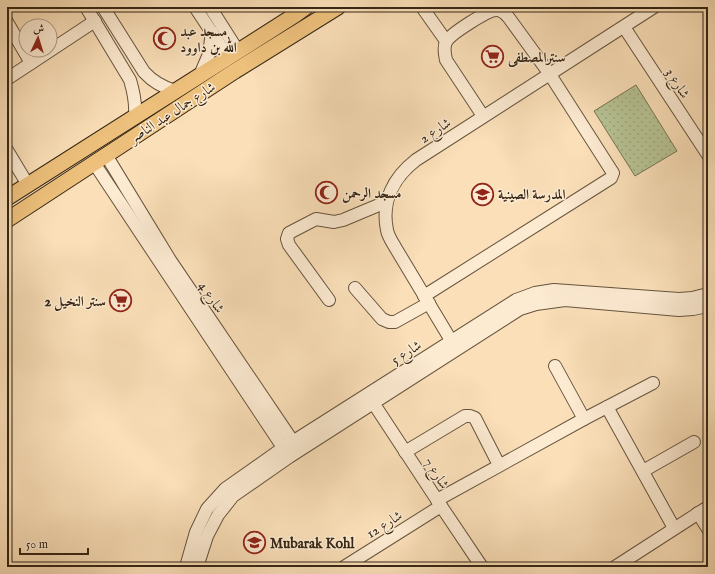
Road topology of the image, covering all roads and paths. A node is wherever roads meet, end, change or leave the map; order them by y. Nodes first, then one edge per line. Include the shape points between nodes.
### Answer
1 (86, 7) edge
2 (103, 7) edge
3 (195, 7) edge
4 (210, 7) edge
5 (338, 7) edge
6 (422, 7) edge
7 (654, 7) edge
8 (489, 9) edge
9 (297, 10) edge
10 (95, 21) junction
11 (8, 24) edge
12 (624, 27) junction
13 (212, 32) junction
14 (446, 41) junction
15 (233, 54) junction
16 (31, 63) junction
17 (144, 72) junction
18 (549, 73) junction
19 (200, 75) junction
20 (7, 79) edge
21 (130, 80) junction
22 (175, 91) junction
23 (483, 116) junction
24 (135, 117) junction
25 (7, 150) edge
26 (708, 155) edge
27 (100, 159) junction
28 (28, 185) junction
29 (7, 198) edge
30 (386, 202) junction
31 (7, 220) edge
32 (355, 288) dead end
33 (708, 294) edge
34 (426, 299) junction
35 (329, 300) dead end
36 (708, 306) edge
37 (454, 345) junction
38 (555, 366) dead end
39 (653, 383) dead end
40 (371, 399) junction
41 (607, 407) junction
42 (584, 419) junction
43 (694, 442) dead end
44 (291, 450) junction
45 (405, 452) junction
46 (499, 465) junction
47 (642, 471) junction
48 (439, 503) junction
49 (703, 510) edge
50 (674, 528) junction
51 (708, 529) edge
52 (186, 567) edge
53 (197, 567) edge
54 (344, 567) edge
55 (482, 567) edge
56 (615, 567) edge

1 - 10 street
2 - 17 street
3 - 13 street
4 - 15 street
5 - 27 main road, شارع جمال عبد الناصر
6 - 14 street
7 - 12 street, شارع 2
8 - 14 street
8 - 18 street via 504,12
9 - 15 main road, شارع جمال عبد الناصر
10 - 16 street
10 - 21 street
11 - 16 street
12 - 18 street, شارع 2
12 - 26 street, شارع 3
13 - 15 street
13 - 19 street via 209,54
14 - 23 street via 446,60
15 - 19 main road, شارع جمال عبد الناصر
16 - 20 street
17 - 21 street
17 - 22 street via 163,88
18 - 23 street, شارع 2
18 - 34 street via 611,168 611,178
19 - 22 main road, شارع جمال عبد الناصر
21 - 24 street via 136,105
22 - 24 main road, شارع جمال عبد الناصر
23 - 30 street, شارع 2 via 406,168 397,178
24 - 28 main road, شارع جمال عبد الناصر
25 - 28 street
27 - 31 main road, شارع جمال عبد الناصر
27 - 44 street, شارع 4
28 - 29 main road, شارع جمال عبد الناصر
30 - 34 street, شارع 2 via 387,232
30 - 35 street via 344,220 334,222 316,219 289,233 289,245
32 - 34 street via 382,319 389,322 395,322
33 - 37 street, شارع 5 via 679,299 554,290 535,293 516,300
34 - 37 street, شارع 2
36 - 37 street, شارع 5 via 679,310 565,300 550,301 520,309
37 - 40 street, شارع 5
38 - 42 street
39 - 41 street, شارع 12
40 - 44 street, شارع 5
40 - 45 street, شارع 7
41 - 42 street, شارع 12
41 - 47 street
42 - 46 street, شارع 12
43 - 47 street
44 - 52 street, شارع 5 via 225,489 207,509 196,532
44 - 53 street, شارع 5 via 233,496 218,515 207,536
45 - 46 street via 465,416 470,416 474,418
45 - 48 street, شارع 7
46 - 48 street, شارع 12
47 - 50 street
48 - 54 street, شارع 12
48 - 55 street, شارع 7
49 - 50 street
49 - 51 street
50 - 56 street

